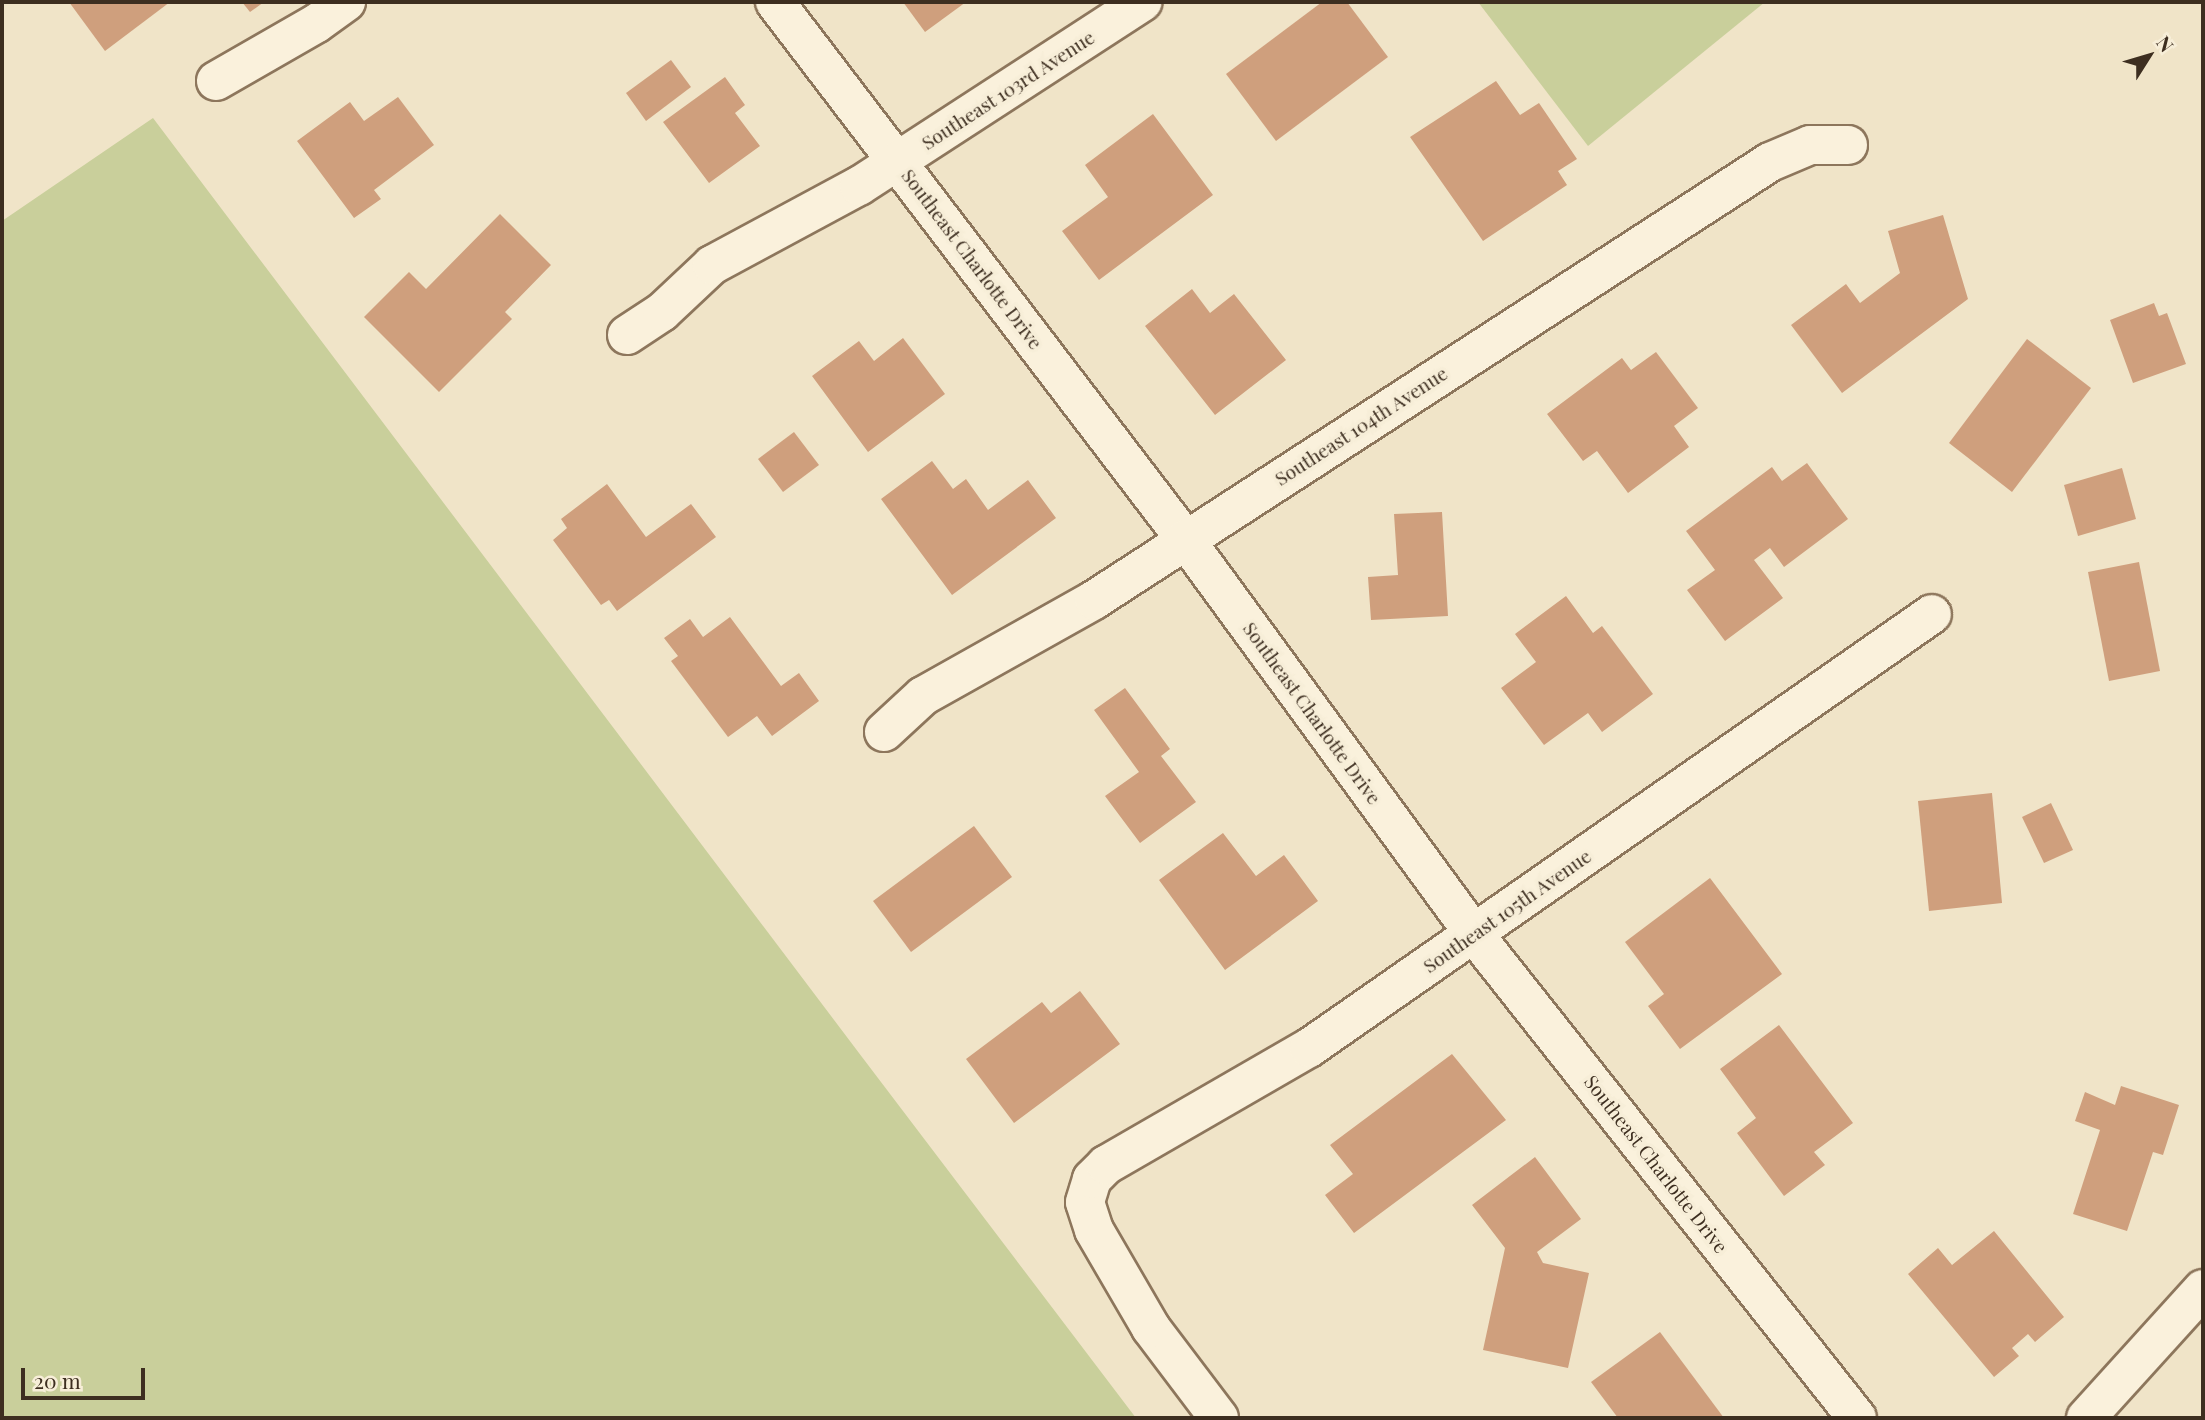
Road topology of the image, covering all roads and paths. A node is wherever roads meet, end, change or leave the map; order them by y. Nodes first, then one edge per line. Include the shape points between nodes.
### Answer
1 (346, 2) edge
2 (775, 2) edge
3 (1142, 2) edge
4 (216, 81) dead end
5 (1848, 145) dead end
6 (898, 162) junction
7 (627, 335) dead end
8 (1185, 539) junction
9 (1932, 614) dead end
10 (884, 732) dead end
11 (1474, 934) junction
12 (2203, 1289) edge
13 (1219, 1418) edge
14 (1857, 1418) edge
15 (2086, 1418) edge

1 - 4 street
2 - 6 street, Southeast Charlotte Drive
3 - 6 street, Southeast 103rd Avenue
5 - 8 street, Southeast 104th Avenue via 1810,145 1770,162
6 - 7 street, Southeast 103rd Avenue via 712,264 662,312
6 - 8 street, Southeast Charlotte Drive
8 - 10 street, Southeast 104th Avenue via 1094,600 923,696
8 - 11 street, Southeast Charlotte Drive
9 - 11 street, Southeast 105th Avenue
11 - 13 street, Southeast 105th Avenue via 1309,1048 1106,1165 1092,1179 1085,1202 1094,1230 1151,1328
11 - 14 street, Southeast Charlotte Drive
12 - 15 street

